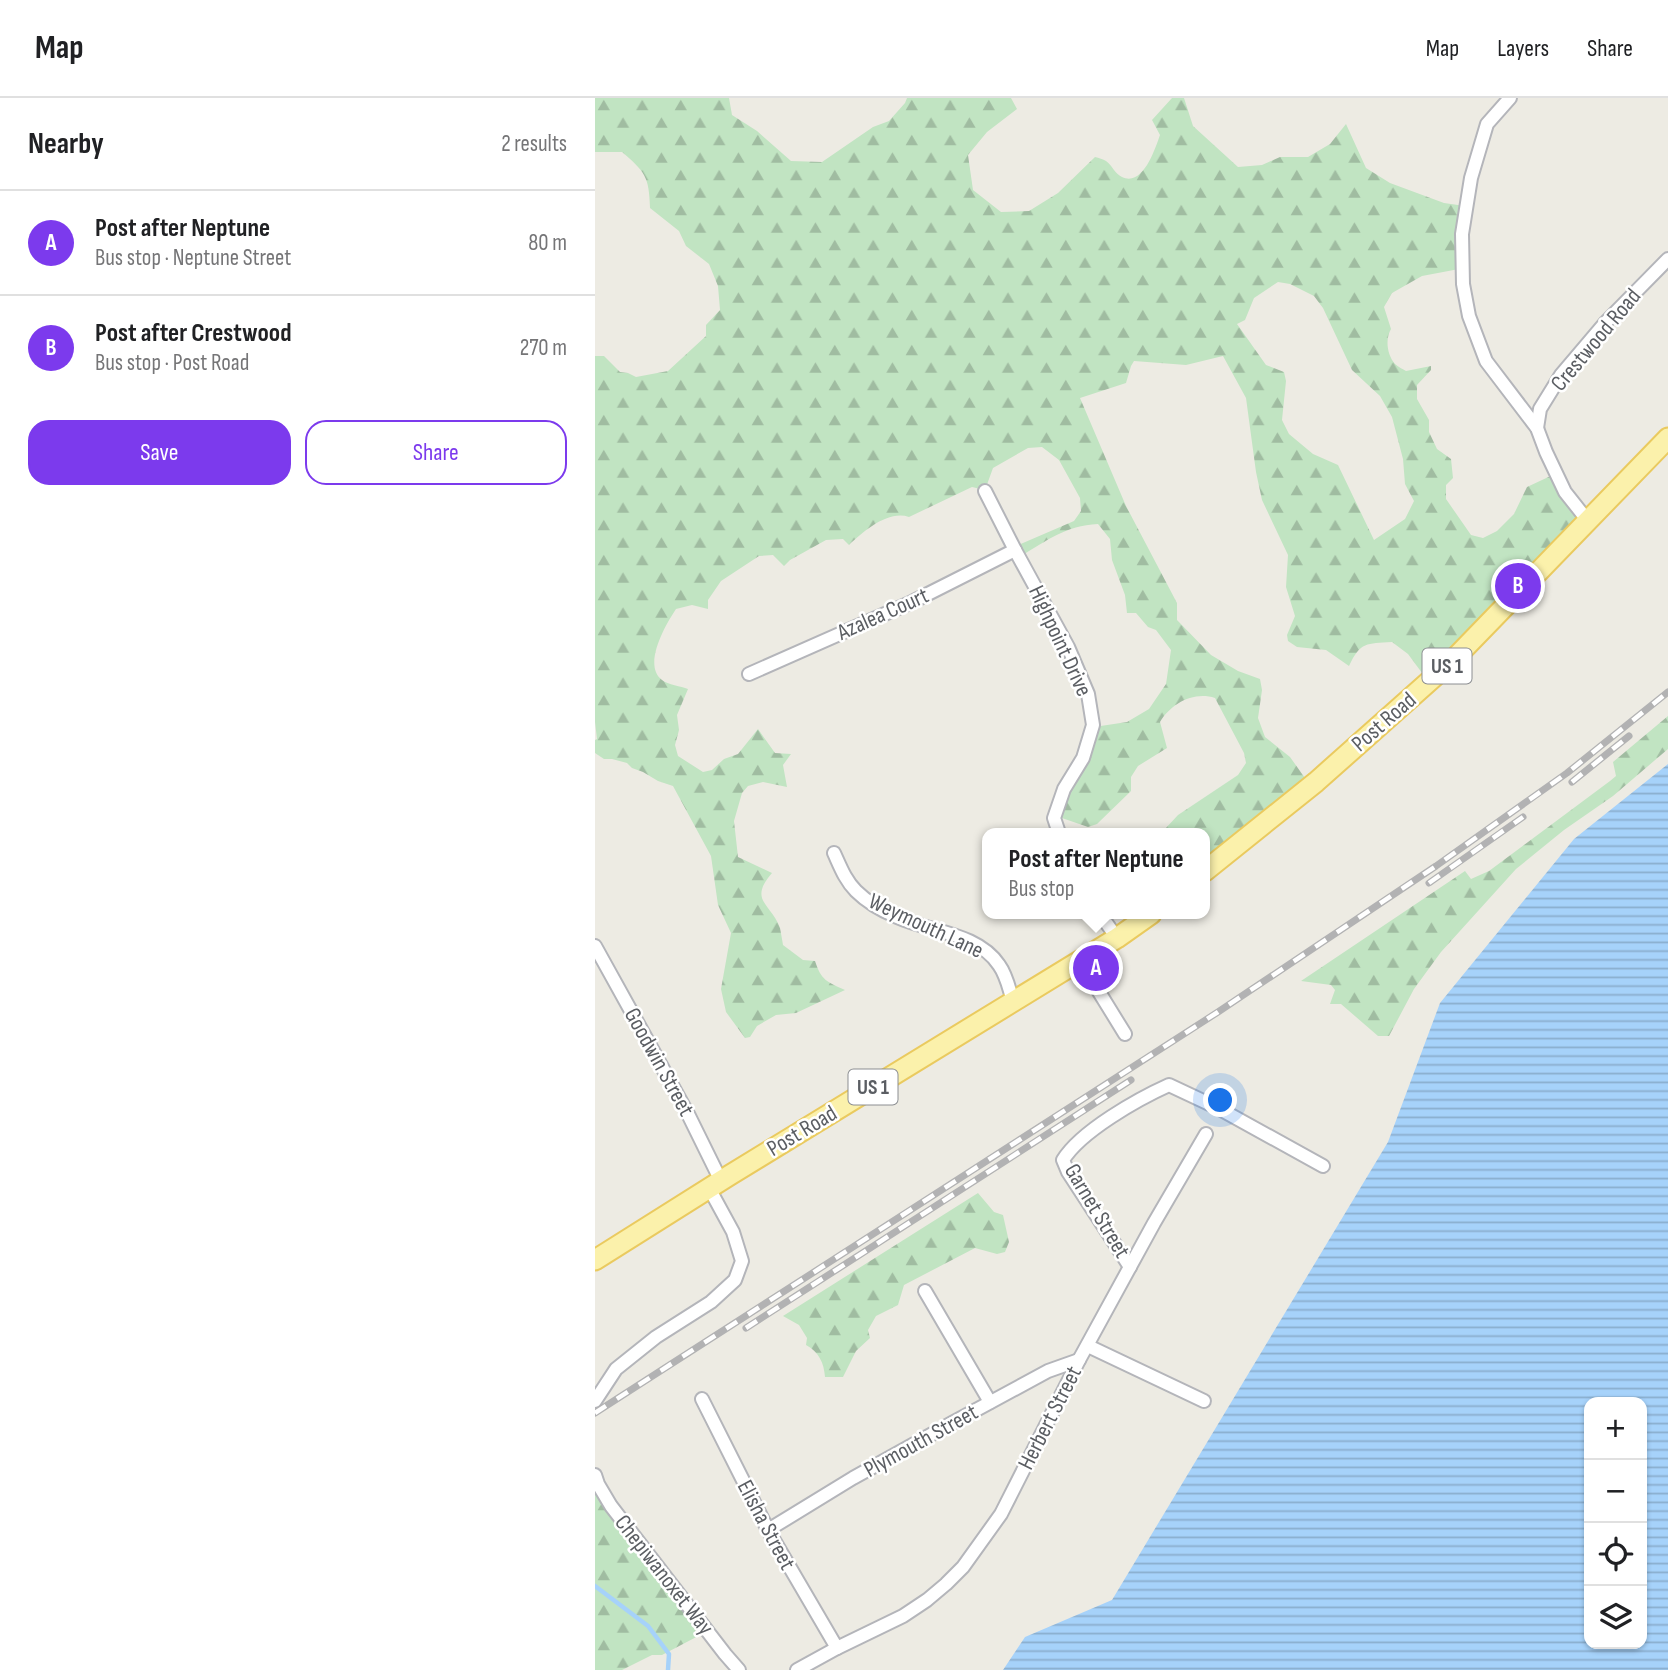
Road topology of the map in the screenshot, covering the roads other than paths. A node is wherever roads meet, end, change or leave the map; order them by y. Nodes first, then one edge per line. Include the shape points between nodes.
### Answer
1 (1510, 98) edge
2 (1668, 259) edge
3 (1537, 428) junction
4 (1668, 438) edge
5 (985, 491) dead end
6 (1588, 521) junction
7 (1015, 550) junction
8 (749, 674) dead end
9 (1057, 828) edge
10 (834, 853) dead end
11 (1210, 867) edge
12 (1104, 919) edge
13 (1144, 919) edge
14 (1117, 938) junction
15 (595, 946) edge
16 (1080, 961) junction
17 (1013, 1001) junction
18 (1125, 1034) dead end
19 (1206, 1134) dead end
20 (1324, 1166) dead end
21 (715, 1184) junction
22 (595, 1260) edge
23 (1130, 1267) junction
24 (925, 1292) dead end
25 (1088, 1346) junction
26 (1079, 1360) junction
27 (702, 1399) dead end
28 (595, 1401) edge
29 (1204, 1401) dead end
30 (990, 1402) junction
31 (596, 1481) edge
32 (768, 1530) junction
33 (837, 1648) junction
34 (739, 1670) edge
35 (797, 1670) edge

1 - 3 street via 1487,124 1471,178 1462,234 1463,284 1486,361
2 - 3 street, Crestwood Road via 1561,375 1540,409
3 - 6 street via 1565,492
4 - 6 main road, Post Road / US 1
5 - 7 street, Highpoint Drive
6 - 11 main road, Post Road / US 1 via 1452,661 1317,782
7 - 8 street, Azalea Court via 912,602
7 - 9 street, Highpoint Drive via 1067,647 1090,704 1093,725 1083,758 1064,789 1054,818
10 - 17 street, Weymouth Lane via 846,878 869,901 898,917 976,944 989,954 1000,966
12 - 14 street
13 - 14 main road, Post Road / US 1
14 - 16 main road, Post Road / US 1
15 - 21 street, Goodwin Street via 688,1114
16 - 17 main road, Post Road / US 1
16 - 18 street
17 - 21 main road, Post Road / US 1
19 - 23 street, Herbert Street
20 - 23 street, Garnet Street via 1169,1085 1143,1097 1093,1130 1063,1160
21 - 22 main road, Post Road / US 1
21 - 28 street via 742,1261 735,1280 616,1369
23 - 25 street, Herbert Street
24 - 30 street
25 - 26 street, Herbert Street
25 - 29 street
26 - 30 street, Plymouth Street
26 - 33 street, Herbert Street via 1001,1514 963,1567 903,1616
27 - 32 street, Elisha Street
30 - 32 street, Plymouth Street
31 - 34 street, Chepiwanoxet Way
32 - 33 street, Elisha Street
33 - 35 street

